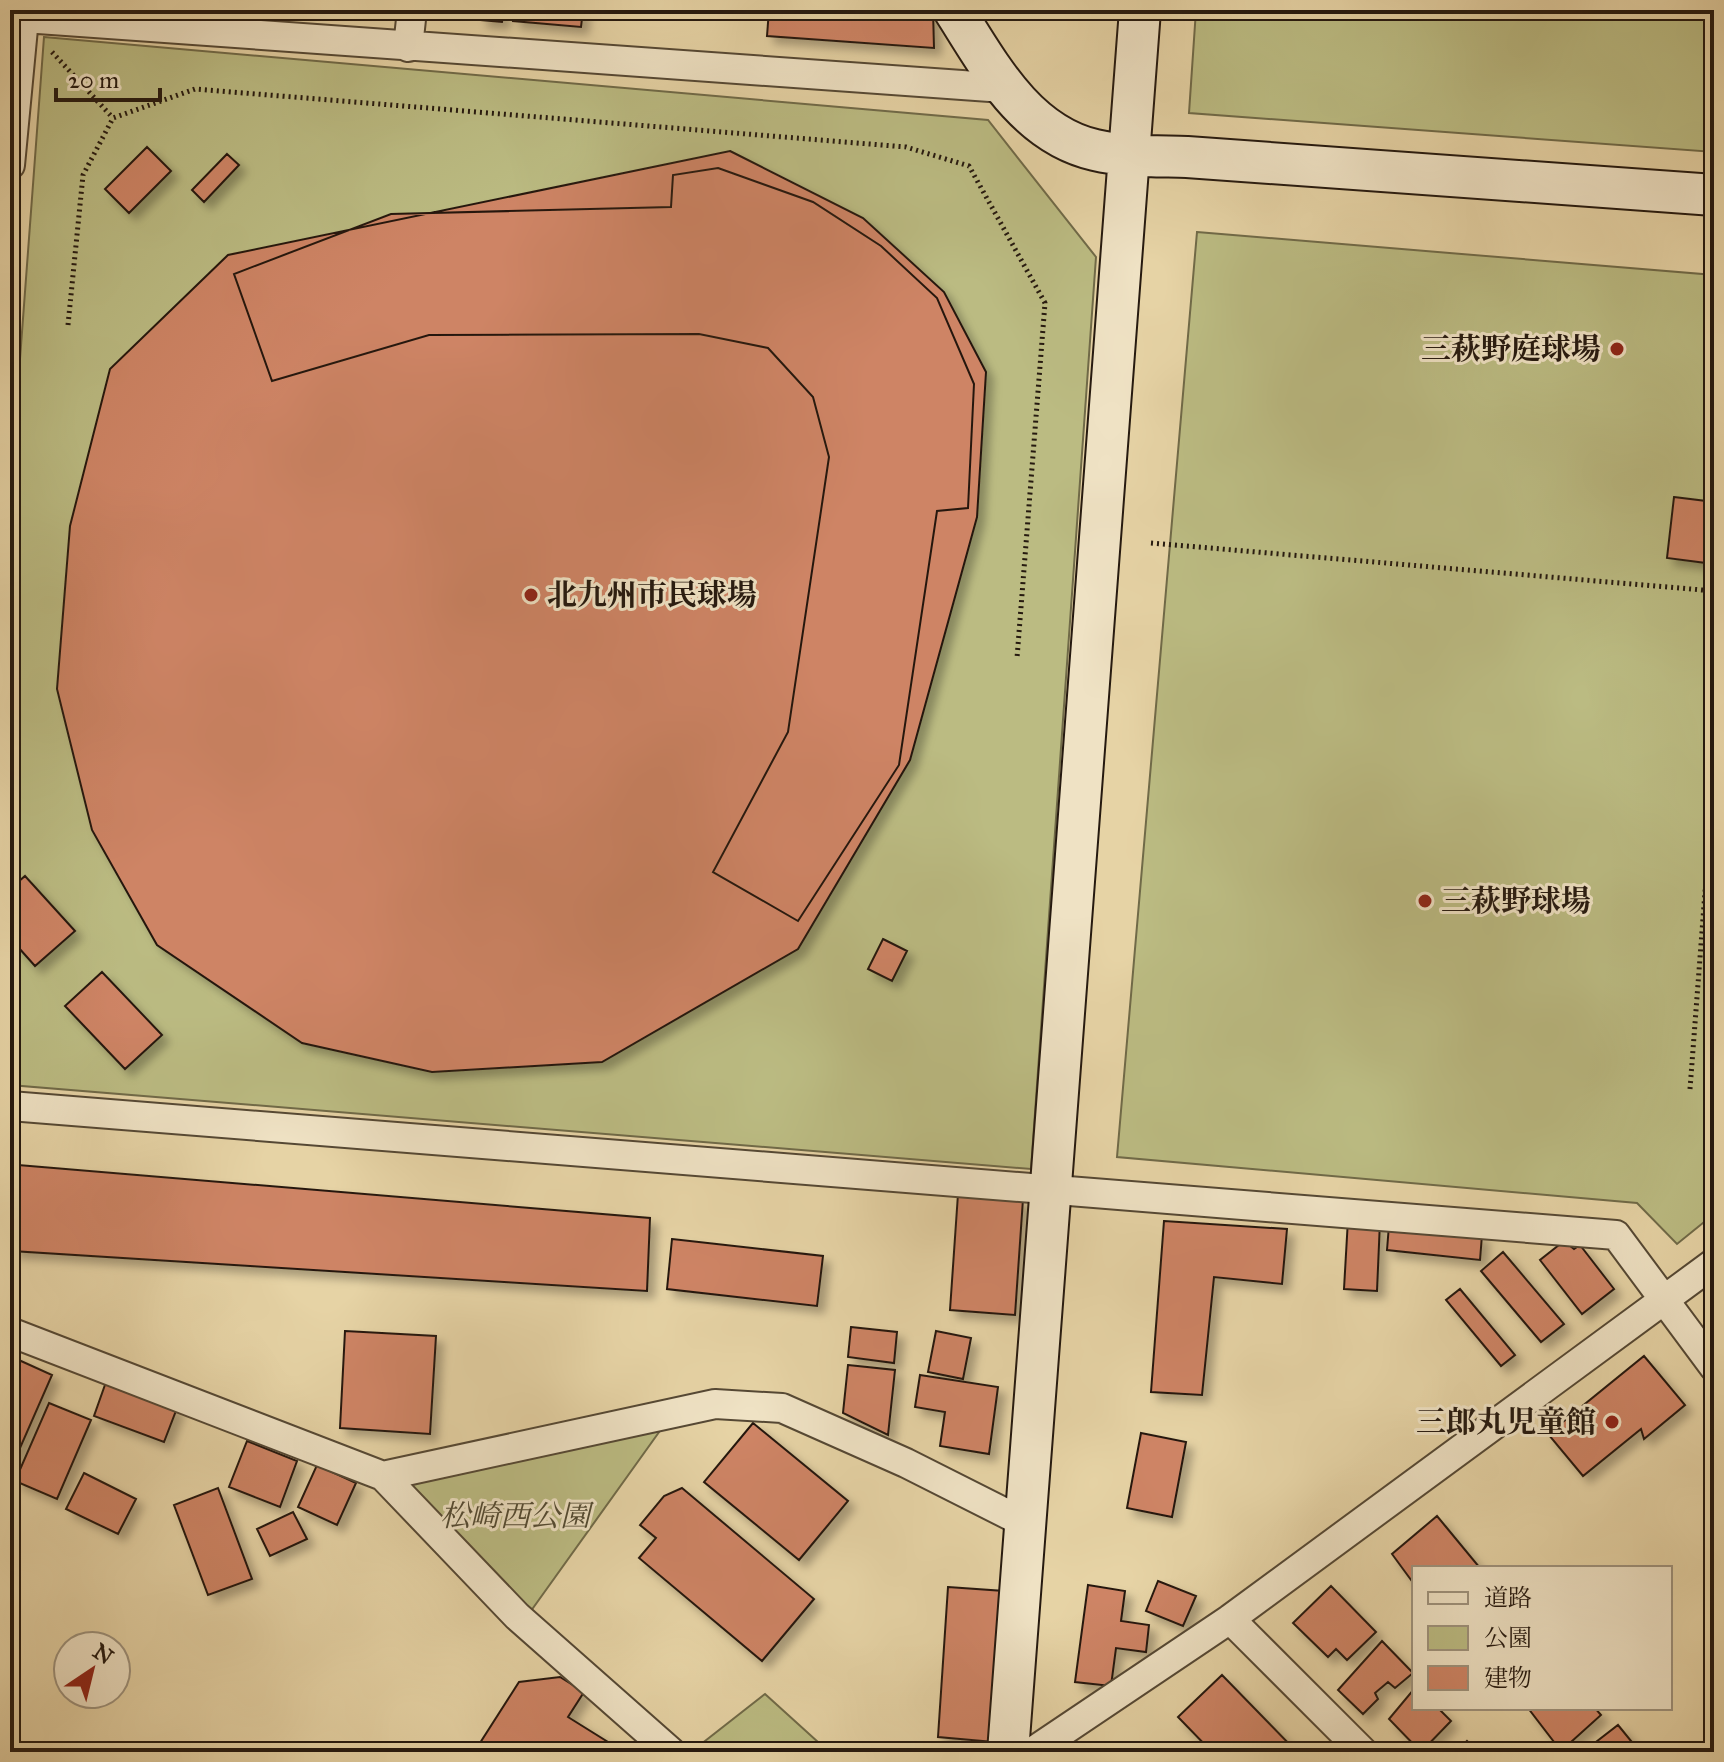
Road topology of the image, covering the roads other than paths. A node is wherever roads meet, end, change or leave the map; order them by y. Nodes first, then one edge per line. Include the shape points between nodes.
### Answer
1 (412, 10) edge
2 (954, 10) edge
3 (1140, 10) edge
4 (22, 17) edge
5 (233, 22) edge
6 (408, 47) junction
7 (1004, 88) junction
8 (1127, 155) junction
9 (10, 165) edge
10 (1714, 195) edge
11 (10, 1106) edge
12 (1049, 1189) junction
13 (1714, 1263) edge
14 (1665, 1301) junction
15 (10, 1332) edge
16 (1714, 1367) edge
17 (383, 1476) junction
18 (1025, 1523) junction
19 (1230, 1619) junction
20 (671, 1752) edge
21 (1008, 1752) edge
22 (1032, 1752) edge
23 (1363, 1752) edge

1 - 6 street
2 - 7 street
3 - 8 street
4 - 5 street
4 - 9 street
5 - 6 street
6 - 7 street
7 - 8 street via 1063,137 1092,150
8 - 10 street
8 - 12 street
11 - 12 street
12 - 14 street via 1616,1235
12 - 18 street
13 - 14 street
14 - 16 street
14 - 19 street
15 - 17 street
17 - 18 street via 715,1404 782,1408
17 - 20 street via 517,1616
18 - 21 street
19 - 22 street
19 - 23 street

